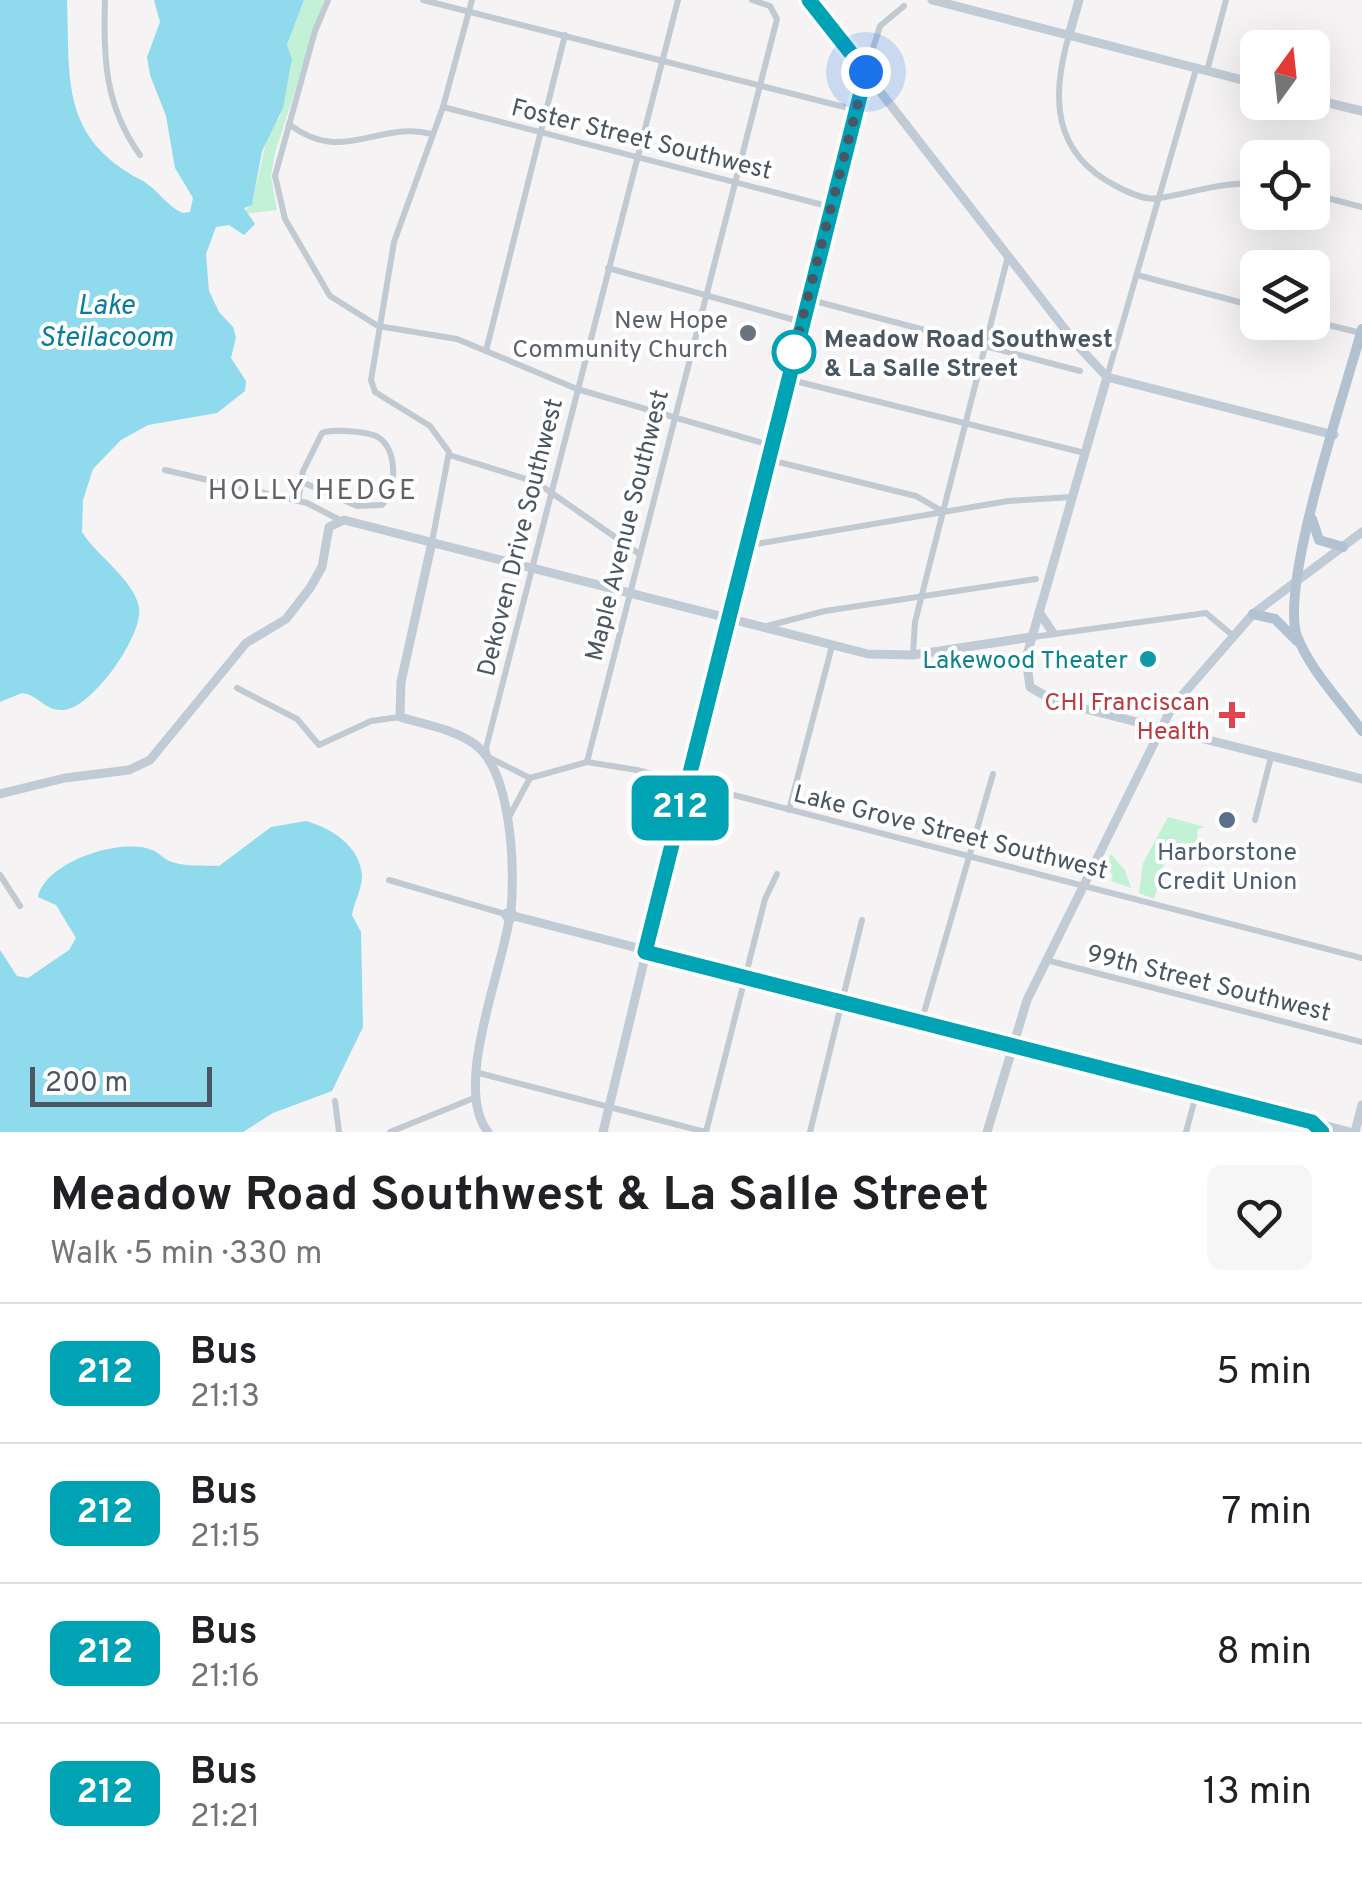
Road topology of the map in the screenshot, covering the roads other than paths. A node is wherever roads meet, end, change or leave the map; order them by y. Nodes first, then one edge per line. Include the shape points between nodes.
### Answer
1 (105, 0) edge
2 (328, 0) edge
3 (423, 0) edge
4 (472, 0) edge
5 (678, 0) edge
6 (752, 0) edge
7 (809, 0) edge
8 (932, 0) edge
9 (1079, 0) edge
10 (1226, 0) edge
11 (904, 6) dead end
12 (468, 12) junction
13 (566, 34) junction
14 (1069, 36) junction
15 (663, 61) junction
16 (1201, 70) junction
17 (866, 72) junction
18 (1240, 80) edge
19 (760, 86) junction
20 (886, 98) junction
21 (1330, 103) edge
22 (857, 105) junction
23 (443, 108) junction
24 (1362, 111) edge
25 (289, 124) junction
26 (540, 132) junction
27 (432, 134) junction
28 (140, 155) dead end
29 (638, 157) junction
30 (735, 182) junction
31 (1240, 185) edge
32 (1330, 198) edge
33 (1158, 199) junction
34 (1362, 206) edge
35 (831, 207) junction
36 (1008, 254) junction
37 (608, 268) junction
38 (1136, 275) junction
39 (706, 294) junction
40 (807, 300) junction
41 (1240, 301) edge
42 (802, 322) junction
43 (1330, 325) edge
44 (378, 326) junction
45 (1361, 331) edge
46 (986, 344) junction
47 (486, 351) junction
48 (1080, 371) dead end
49 (787, 378) junction
50 (1107, 378) junction
51 (577, 389) junction
52 (674, 414) junction
53 (966, 424) junction
54 (1334, 434) junction
55 (770, 444) junction
56 (1085, 453) junction
57 (449, 455) junction
58 (766, 459) junction
59 (166, 470) dead end
60 (304, 483) junction
61 (552, 490) junction
62 (1072, 497) junction
63 (300, 502) junction
64 (943, 512) junction
65 (1312, 518) junction
66 (340, 520) junction
67 (1362, 532) edge
68 (432, 542) junction
69 (744, 546) junction
70 (1342, 547) junction
71 (638, 552) junction
72 (531, 568) junction
73 (1036, 578) dead end
74 (1297, 582) junction
75 (629, 592) junction
76 (921, 597) junction
77 (1039, 612) junction
78 (1252, 614) junction
79 (726, 618) junction
80 (763, 627) junction
81 (1053, 633) junction
82 (1232, 634) junction
83 (1032, 637) junction
84 (832, 646) junction
85 (1304, 650) junction
86 (913, 655) junction
87 (237, 688) dead end
88 (400, 717) junction
89 (1160, 727) junction
90 (1362, 732) edge
91 (488, 757) junction
92 (1271, 757) junction
93 (588, 762) junction
94 (993, 774) dead end
95 (530, 778) junction
96 (1362, 779) edge
97 (686, 783) junction
98 (0, 794) edge
99 (790, 810) junction
100 (1255, 820) dead end
101 (507, 822) junction
102 (969, 856) junction
103 (777, 874) dead end
104 (0, 875) edge
105 (389, 880) dead end
106 (1082, 885) junction
107 (20, 906) dead end
108 (510, 915) junction
109 (862, 920) dead end
110 (645, 952) junction
111 (1362, 958) edge
112 (1045, 960) junction
113 (745, 976) junction
114 (842, 1002) junction
115 (921, 1024) junction
116 (1362, 1042) edge
117 (1010, 1047) junction
118 (475, 1072) junction
119 (1196, 1095) junction
120 (474, 1098) junction
121 (335, 1101) dead end
122 (1362, 1105) edge
123 (608, 1108) junction
124 (1312, 1122) junction
125 (339, 1132) edge
126 (390, 1132) edge
127 (488, 1132) edge
128 (602, 1132) edge
129 (706, 1132) edge
130 (810, 1132) edge
131 (987, 1132) edge
132 (1186, 1132) edge
133 (1322, 1132) edge
134 (1352, 1132) edge

1 - 28 street via 108,88 121,128
2 - 25 street
3 - 12 street
4 - 12 street
5 - 15 street, Dekoven Drive Southwest
6 - 19 street, Maple Avenue Southwest via 773,8 776,19
7 - 17 street
8 - 14 street
9 - 14 street
10 - 16 street
11 - 17 street via 880,26
12 - 13 street
12 - 23 street
13 - 15 street
13 - 26 street
14 - 16 street
14 - 33 street via 1056,95 1070,148 1102,179
15 - 19 street
15 - 29 street, Dekoven Drive Southwest
16 - 18 street
16 - 33 street
17 - 20 street
17 - 22 street
19 - 22 street
19 - 30 street, Maple Avenue Southwest
20 - 22 street via 866,92
20 - 36 street
21 - 24 street
22 - 35 street
23 - 26 street, Foster Street Southwest
23 - 27 street
25 - 27 street via 334,144 399,131
25 - 44 street via 276,168 285,219 327,293
26 - 29 street, Foster Street Southwest
26 - 47 street
27 - 44 street via 394,242
29 - 30 street, Foster Street Southwest
29 - 37 street, Dekoven Drive Southwest
30 - 35 street, Foster Street Southwest
30 - 39 street, Maple Avenue Southwest
31 - 33 street
32 - 34 street
33 - 38 street
35 - 40 street
36 - 46 street
36 - 50 street
37 - 39 street
37 - 51 street, Dekoven Drive Southwest
38 - 41 street
38 - 50 street
39 - 42 street
39 - 52 street, Maple Avenue Southwest
40 - 42 street
40 - 46 street
42 - 49 street
43 - 45 street
44 - 47 street
44 - 57 street via 374,390 430,426
45 - 54 main road
46 - 48 street
46 - 53 street
47 - 51 street
49 - 53 street
49 - 55 street
50 - 54 street
50 - 56 street
51 - 52 street
51 - 61 street, Dekoven Drive Southwest
52 - 55 street
52 - 71 street, Maple Avenue Southwest
53 - 56 street
53 - 64 street
54 - 65 main road
55 - 58 street
56 - 62 street
57 - 61 street
57 - 68 street
58 - 64 street via 916,496
58 - 69 street
59 - 63 street
60 - 60 street via 322,433 378,438 390,454 391,488 382,504 357,506
60 - 63 street
61 - 71 street
61 - 72 street, Dekoven Drive Southwest
62 - 64 street
62 - 77 street
63 - 66 street
64 - 69 street
64 - 76 street
65 - 70 main road via 1319,540
65 - 74 main road
66 - 68 street
66 - 98 street via 329,527 319,575 293,610 252,636 150,760 129,770
67 - 70 street
68 - 72 street
68 - 88 street via 401,682
69 - 79 street
70 - 74 street
71 - 75 street, Maple Avenue Southwest
72 - 75 street
72 - 91 street, Dekoven Drive Southwest
73 - 76 street
74 - 78 street
74 - 85 main road via 1293,617
75 - 79 street
75 - 93 street, Maple Avenue Southwest
76 - 80 street
76 - 86 street
77 - 81 street
77 - 83 street
78 - 82 street
78 - 85 main road via 1275,619
79 - 80 street
79 - 97 street
80 - 84 street
81 - 82 street via 1206,612
81 - 83 street
82 - 89 street
83 - 86 street
83 - 89 street via 1028,683 1048,700
84 - 86 street
84 - 99 street
85 - 90 main road
87 - 88 street via 297,718 319,744 372,721
88 - 91 street via 462,737
89 - 92 street
89 - 106 street
91 - 95 street
91 - 101 street, Dekoven Drive Southwest
92 - 96 street
92 - 100 street
93 - 95 street, Lake Grove Street Southwest
93 - 97 street, Lake Grove Street Southwest
94 - 102 street
95 - 101 street
97 - 99 street, Lake Grove Street Southwest
97 - 110 street
99 - 102 street, Lake Grove Street Southwest
101 - 108 street, Dekoven Drive Southwest
102 - 106 street, Lake Grove Street Southwest
102 - 115 street
103 - 113 street
104 - 107 street
105 - 108 street
106 - 111 street, Lake Grove Street Southwest
106 - 112 street
108 - 110 street
108 - 118 street, Dekoven Drive Southwest
109 - 114 street
110 - 113 street
110 - 123 street
112 - 116 street, 99th Street Southwest
112 - 117 street
113 - 114 street
113 - 129 street
114 - 115 street
114 - 130 street
115 - 117 street
117 - 119 street
117 - 131 street
118 - 120 street, Dekoven Drive Southwest
118 - 123 street
119 - 124 street
119 - 132 street
120 - 126 street
120 - 127 street, Dekoven Drive Southwest
121 - 125 street
122 - 134 street
123 - 128 street
123 - 129 street
124 - 133 street
124 - 134 street

